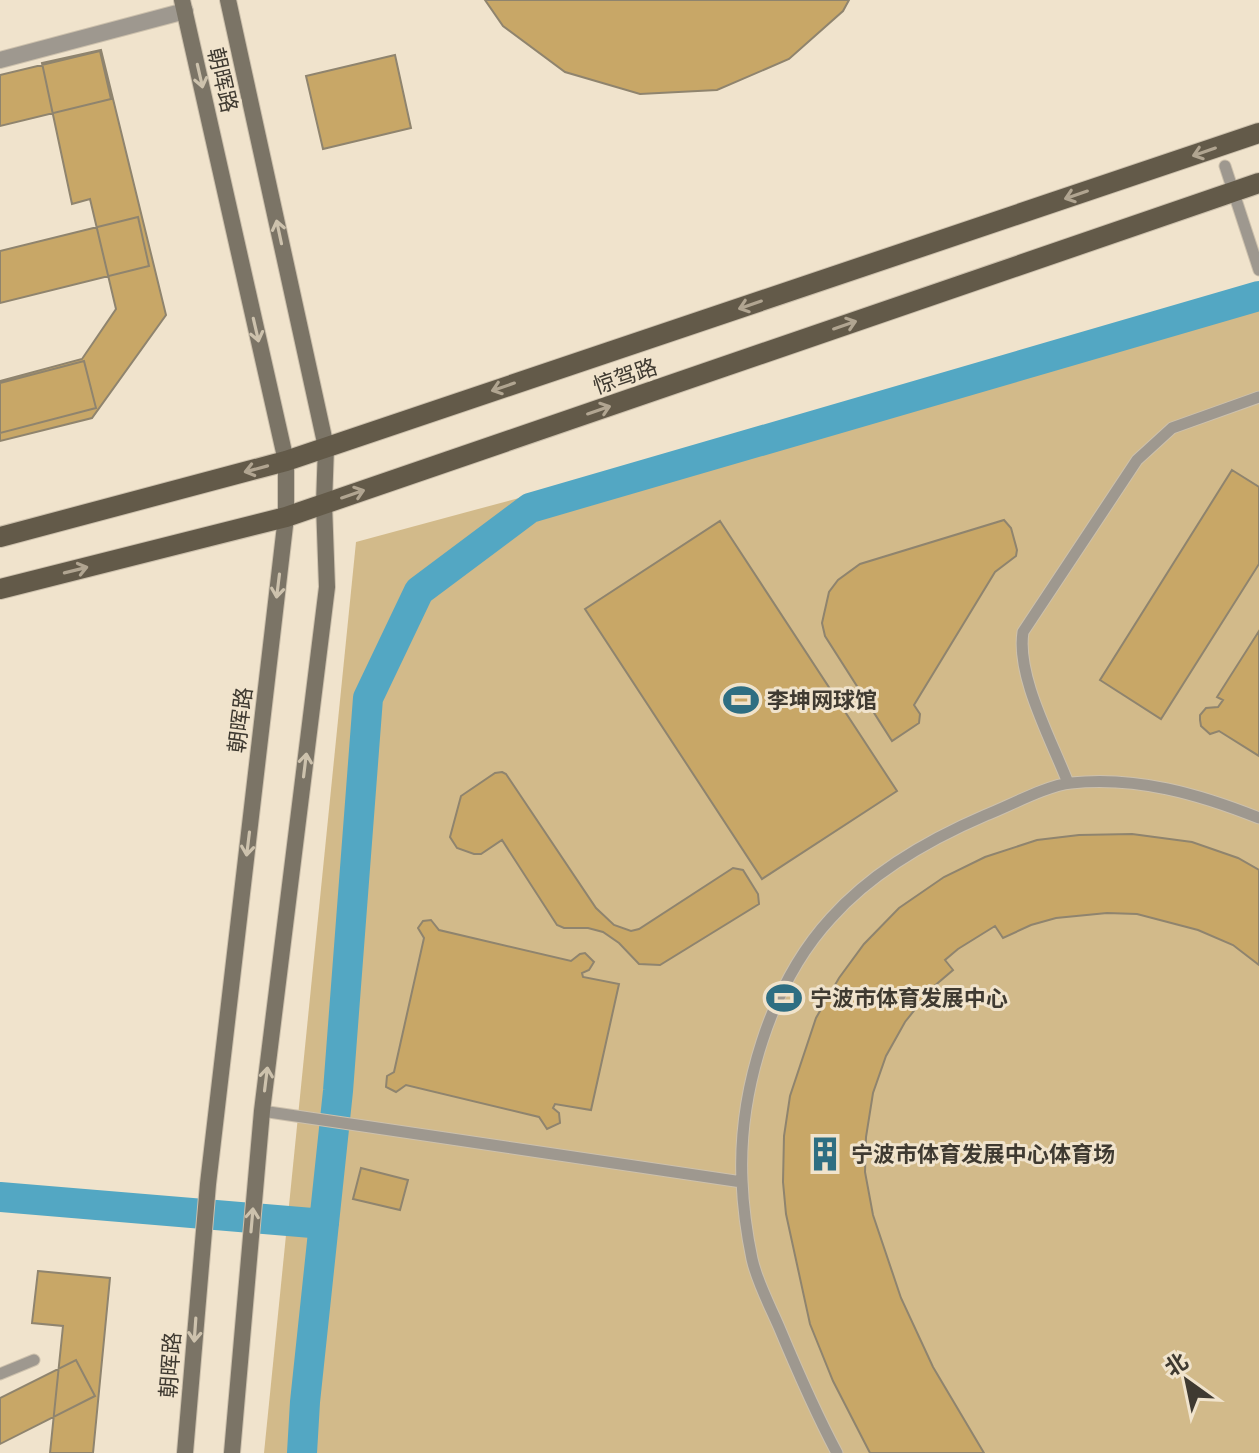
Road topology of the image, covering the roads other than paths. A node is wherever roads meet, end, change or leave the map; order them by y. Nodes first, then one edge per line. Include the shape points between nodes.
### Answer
1 (228, 0) edge
2 (184, 6) edge
3 (0, 60) edge
4 (1259, 133) edge
5 (1225, 166) dead end
6 (1259, 183) edge
7 (1258, 268) edge
8 (1259, 397) edge
9 (326, 447) junction
10 (286, 461) junction
11 (324, 504) junction
12 (286, 517) junction
13 (0, 537) edge
14 (0, 589) edge
15 (1068, 783) junction
16 (1259, 818) edge
17 (262, 1111) junction
18 (742, 1182) junction
19 (34, 1360) dead end
20 (0, 1374) edge
21 (185, 1453) edge
22 (232, 1453) edge
23 (837, 1453) edge

9 -> 1 main road, 朝晖路
2 - 3 street
2 -> 10 main road, 朝晖路
4 -> 9 main road, 惊驾路
5 - 7 lane
11 -> 6 main road, 惊驾路
8 - 15 lane via 1172,428 1137,460 1023,632 1024,670
9 - 10 main road, 惊驾路
9 - 11 main road, 朝晖路
10 - 12 main road, 朝晖路
10 -> 13 main road, 惊驾路
11 - 12 main road, 惊驾路
17 -> 11 main road, 朝晖路 via 327,587
14 -> 12 main road, 惊驾路
12 -> 21 main road, 朝晖路 via 208,1184
15 - 16 lane via 1129,783 1180,792
15 - 18 lane via 958,827 912,853 830,919 794,970 764,1031 749,1091
17 - 18 lane
22 -> 17 main road, 朝晖路
18 - 23 lane via 753,1261
19 - 20 lane

